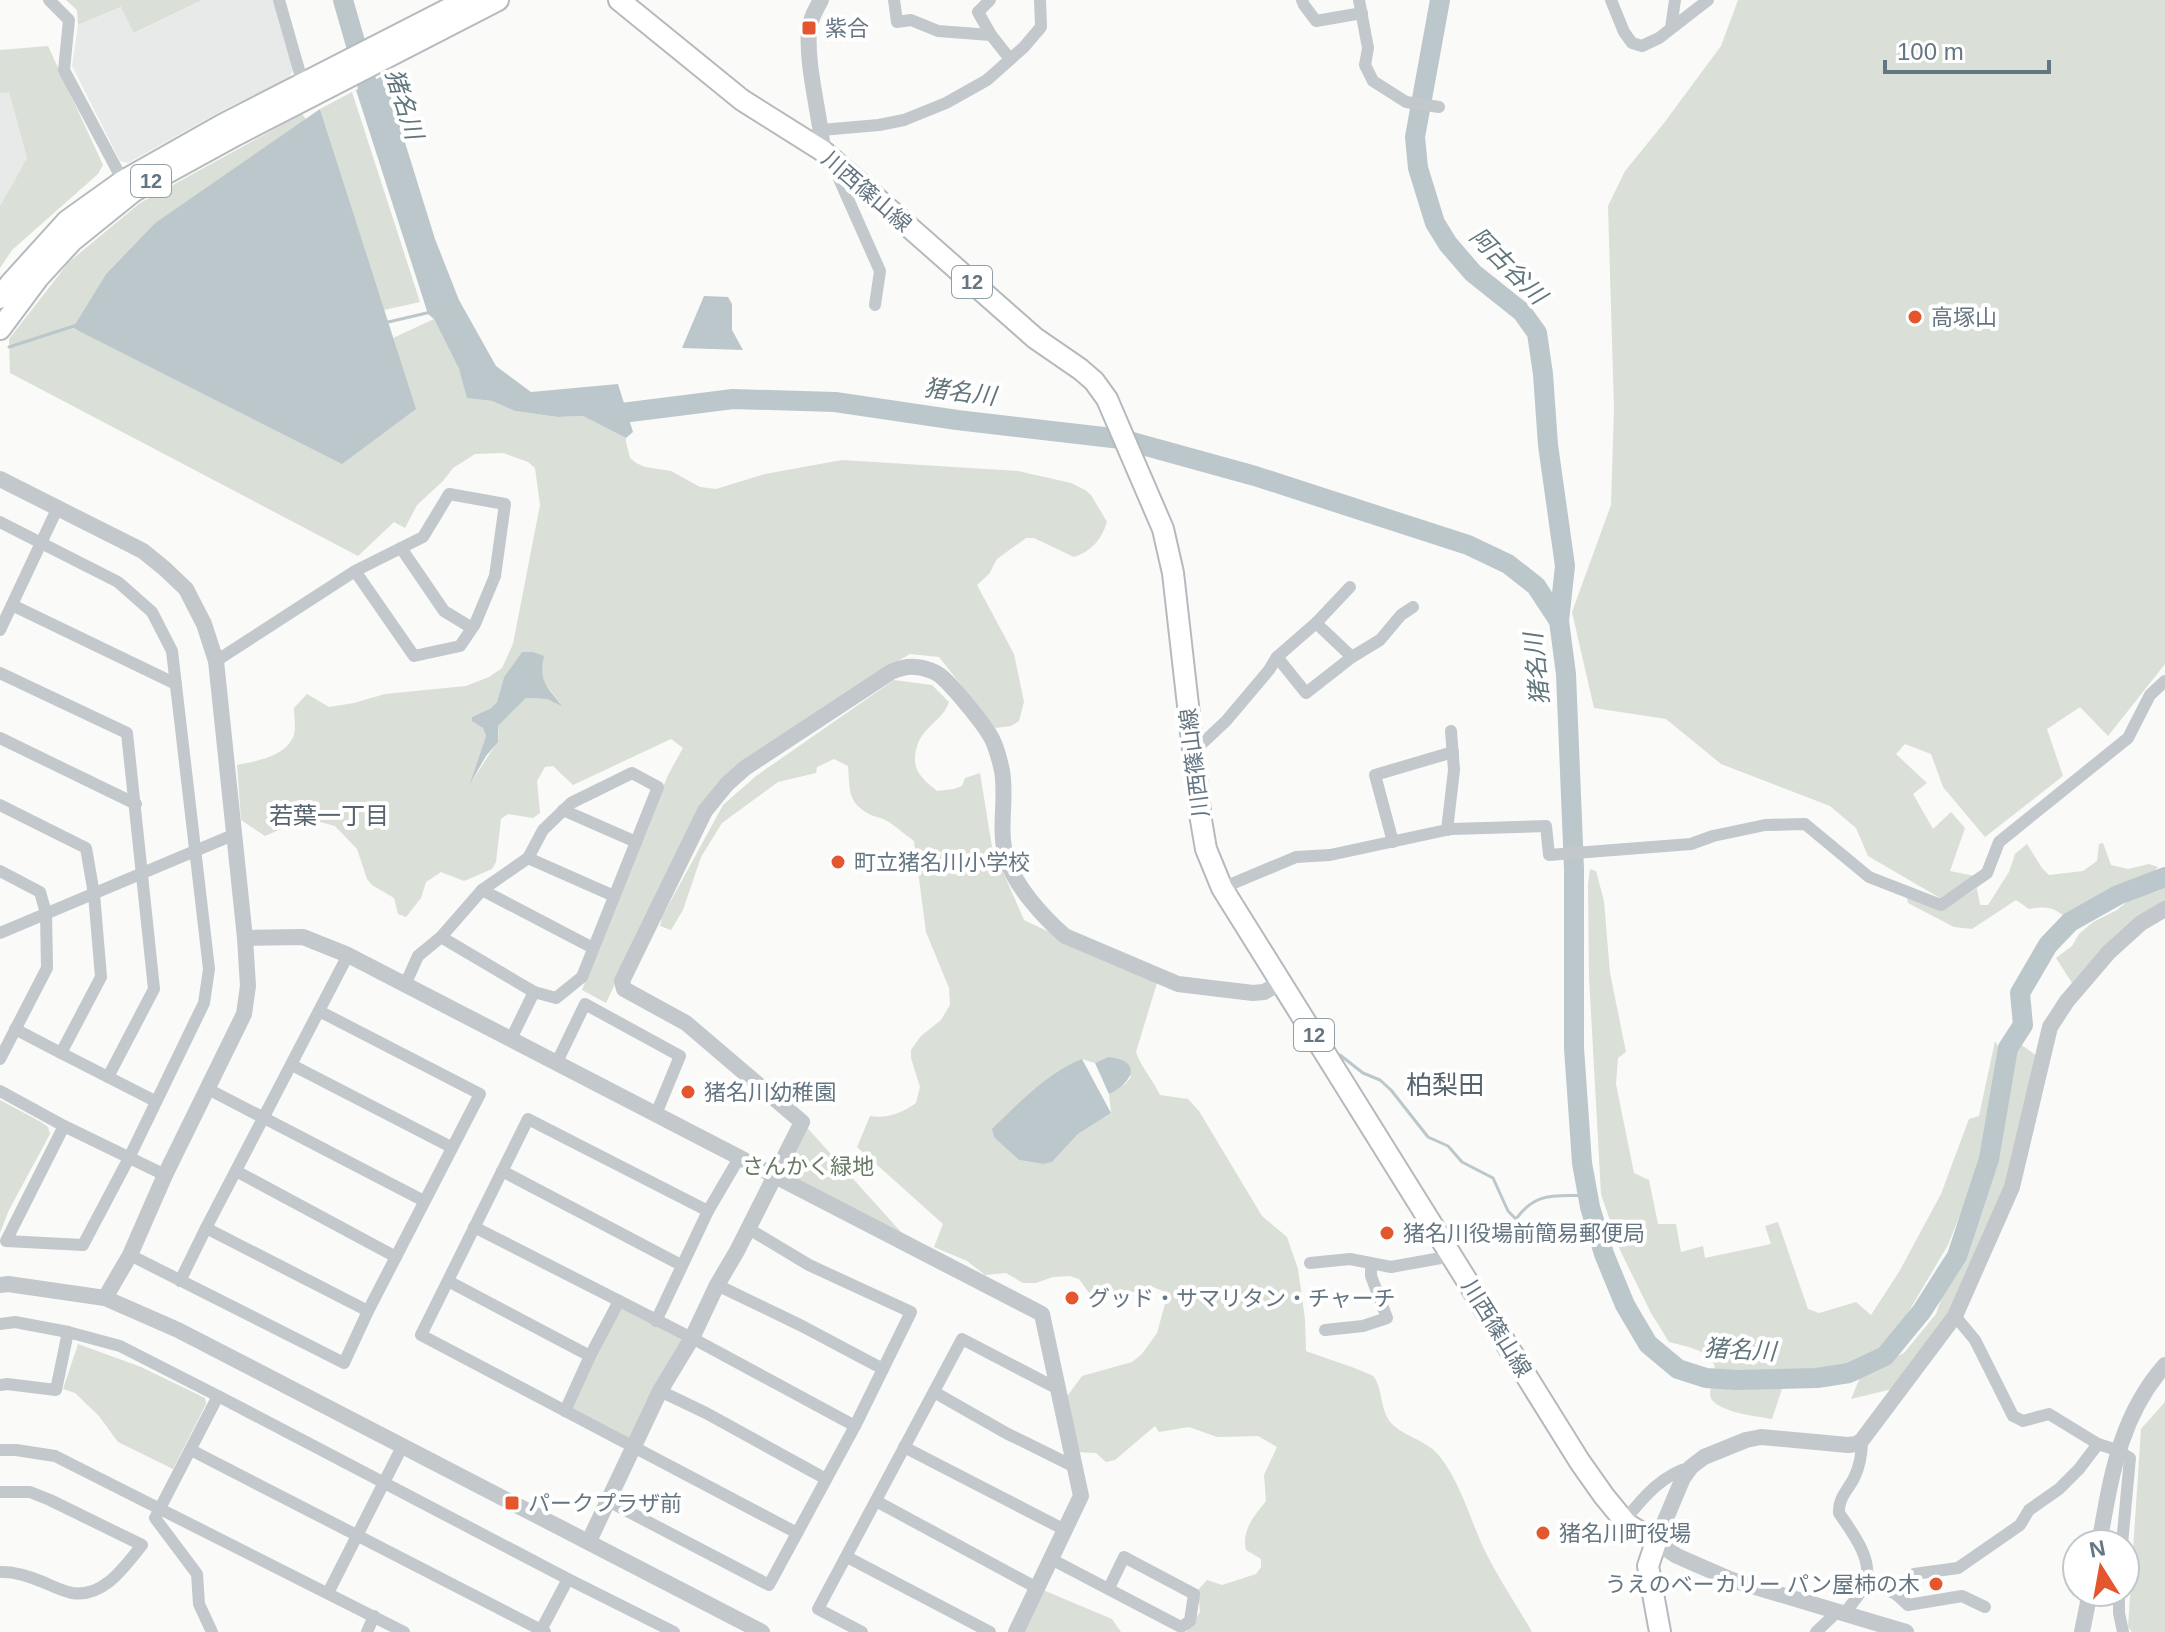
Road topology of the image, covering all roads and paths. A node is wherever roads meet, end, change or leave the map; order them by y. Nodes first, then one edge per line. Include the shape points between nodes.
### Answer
1 (49, 0) edge
2 (279, 0) edge
3 (466, 0) edge
4 (498, 0) edge
5 (619, 0) edge
6 (821, 0) edge
7 (894, 0) edge
8 (990, 0) edge
9 (1040, 0) edge
10 (1302, 0) edge
11 (1611, 0) edge
12 (1675, 0) edge
13 (1708, 0) edge
14 (1360, 6) edge
15 (1671, 28) junction
16 (991, 35) junction
17 (396, 45) junction
18 (1010, 59) junction
19 (337, 75) junction
20 (303, 84) junction
21 (1439, 107) dead end
22 (821, 130) junction
23 (826, 154) junction
24 (123, 181) junction
25 (0, 298) edge
26 (875, 305) dead end
27 (0, 329) edge
28 (0, 479) edge
29 (58, 507) junction
30 (0, 522) edge
31 (41, 543) junction
32 (401, 548) junction
33 (355, 571) junction
34 (1350, 587) dead end
35 (12, 605) junction
36 (1413, 607) dead end
37 (1316, 623) junction
38 (472, 628) junction
39 (0, 630) edge
40 (1277, 657) junction
41 (1352, 657) junction
42 (216, 661) junction
43 (0, 673) edge
44 (2165, 681) edge
45 (176, 684) junction
46 (1451, 731) dead end
47 (0, 738) edge
48 (1193, 752) junction
49 (1453, 752) junction
50 (136, 804) junction
51 (0, 805) edge
52 (563, 810) junction
53 (1447, 830) junction
54 (233, 835) junction
55 (636, 842) junction
56 (1393, 842) junction
57 (195, 851) junction
58 (528, 858) junction
59 (0, 871) edge
60 (143, 872) junction
61 (1222, 888) junction
62 (482, 890) junction
63 (94, 894) junction
64 (614, 896) junction
65 (2165, 909) edge
66 (46, 913) junction
67 (0, 933) edge
68 (441, 937) junction
69 (245, 938) junction
70 (593, 948) junction
71 (348, 955) junction
72 (1282, 982) junction
73 (405, 985) junction
74 (534, 992) junction
75 (319, 1011) junction
76 (15, 1029) junction
77 (511, 1039) junction
78 (61, 1053) junction
79 (0, 1059) edge
80 (557, 1062) junction
81 (292, 1065) junction
82 (108, 1077) junction
83 (208, 1089) junction
84 (0, 1091) edge
85 (155, 1101) junction
86 (656, 1114) junction
87 (263, 1118) junction
88 (64, 1126) junction
89 (451, 1147) junction
90 (129, 1158) junction
91 (739, 1158) junction
92 (236, 1171) junction
93 (502, 1171) junction
94 (165, 1175) junction
95 (775, 1177) junction
96 (424, 1201) junction
97 (708, 1211) junction
98 (474, 1227) junction
99 (206, 1228) junction
100 (749, 1229) junction
101 (130, 1255) junction
102 (1452, 1256) junction
103 (396, 1257) junction
104 (1310, 1263) dead end
105 (1371, 1264) junction
106 (681, 1265) junction
107 (180, 1281) junction
108 (448, 1281) junction
109 (0, 1285) edge
110 (717, 1285) junction
111 (105, 1298) junction
112 (619, 1301) junction
113 (368, 1311) junction
114 (1955, 1316) junction
115 (656, 1321) junction
116 (0, 1324) edge
117 (1325, 1330) dead end
118 (68, 1332) junction
119 (692, 1338) junction
120 (590, 1356) junction
121 (2165, 1365) edge
122 (883, 1369) junction
123 (0, 1385) edge
124 (1058, 1389) junction
125 (660, 1391) junction
126 (934, 1392) junction
127 (218, 1396) junction
128 (565, 1411) junction
129 (855, 1426) junction
130 (1862, 1440) junction
131 (2098, 1444) junction
132 (403, 1445) junction
133 (634, 1447) junction
134 (904, 1447) junction
135 (0, 1450) edge
136 (191, 1450) junction
137 (2117, 1450) junction
138 (1075, 1467) junction
139 (1691, 1467) junction
140 (826, 1479) junction
141 (384, 1483) junction
142 (0, 1492) edge
143 (608, 1501) junction
144 (876, 1501) junction
145 (160, 1508) junction
146 (1624, 1521) junction
147 (2102, 1528) edge
148 (2123, 1528) edge
149 (1065, 1530) junction
150 (797, 1533) junction
151 (357, 1536) junction
152 (589, 1541) junction
153 (1656, 1542) junction
154 (847, 1557) junction
155 (1051, 1559) junction
156 (0, 1572) edge
157 (568, 1579) junction
158 (1867, 1580) junction
159 (1037, 1588) junction
160 (1109, 1588) junction
161 (328, 1593) junction
162 (1896, 1594) junction
163 (1985, 1607) dead end
164 (2087, 1608) edge
165 (2119, 1608) edge
166 (1842, 1612) junction
167 (374, 1616) junction
168 (542, 1631) edge
169 (212, 1632) edge
170 (367, 1632) edge
171 (404, 1632) edge
172 (674, 1632) edge
173 (762, 1632) edge
174 (862, 1632) edge
175 (990, 1632) edge
176 (1016, 1632) edge
177 (1660, 1632) edge
178 (1816, 1632) edge
179 (1906, 1632) edge
180 (2082, 1632) edge
181 (2123, 1632) edge

1 - 24 street via 69,20 64,70
2 - 20 street
3 - 17 main road, 12
4 - 17 main road, 12
5 - 23 main road, 川西篠山線 / 12 via 742,100
6 - 22 street via 809,28
7 - 16 street via 897,22
8 - 16 street via 978,12
9 - 18 street via 1041,27
10 - 14 street via 1316,21
11 - 15 street via 1632,43 1642,46
12 - 15 street
13 - 15 street
14 - 21 street via 1368,48 1365,65 1373,81 1406,102
16 - 18 street
17 - 19 main road, 12
18 - 22 street via 987,80 904,120
19 - 20 main road, 12
19 - 27 main road, 12 via 134,191 72,241
20 - 24 main road, 12
22 - 23 street
23 - 26 street via 880,271
23 - 48 main road, 川西篠山線 / 12 via 1035,338 1094,381 1107,399 1163,529 1173,573
24 - 25 main road, 12 via 67,221
28 - 29 street
29 - 31 street
29 - 42 street via 143,551 186,589
30 - 31 street
31 - 35 street
31 - 45 street via 118,582 152,612 172,651
32 - 33 street
32 - 38 street via 444,611
32 - 38 street via 423,537 449,494 505,504 495,576
33 - 38 street via 414,656 460,646
33 - 42 street
34 - 37 street
35 - 39 street
35 - 45 street
36 - 41 street via 1380,640
37 - 40 street
37 - 41 street
40 - 41 street via 1306,693
40 - 48 street via 1226,721
42 - 54 street
43 - 50 street via 127,733
44 - 53 street via 2150,695 2128,738 1999,842 1987,873 1941,905 1869,877 1805,824 1765,825 1691,844 1549,855 1546,826
45 - 57 street
46 - 49 street
47 - 50 street
48 - 61 main road, 川西篠山線 / 12 via 1206,849
49 - 53 street
49 - 56 street via 1375,775
50 - 60 street
51 - 63 street via 86,848
52 - 55 street
52 - 55 street via 632,773 658,787
52 - 58 street via 543,830
53 - 56 street
54 - 57 street
54 - 69 street
55 - 64 street
56 - 61 street via 1296,857
57 - 60 street
57 - 85 street via 209,969 204,1003
58 - 62 street
58 - 64 street
59 - 66 street via 40,892
60 - 63 street
60 - 82 street via 154,989
61 - 72 main road, 川西篠山線 / 12
62 - 68 street
62 - 70 street
63 - 66 street
63 - 78 street via 101,977
64 - 70 street
65 - 114 street via 2109,952 2050,1027 2012,1187
66 - 67 street
66 - 76 street via 47,968
68 - 73 street via 418,956
68 - 74 street
69 - 71 street via 303,937
69 - 83 street via 244,1014
70 - 74 street via 582,977 556,998
71 - 73 street
71 - 75 street
72 - 95 street via 1253,993 1178,984 1065,936 1036,908 1010,867 1004,841 1004,787 993,738 941,676 914,666 891,672 745,768 716,795 622,981 624,989 686,1023 802,1122
72 - 102 main road, 川西篠山線 / 12
73 - 77 street
74 - 77 street
75 - 81 street
75 - 89 street via 480,1094
76 - 78 street
76 - 79 street
77 - 80 street
78 - 82 street
80 - 86 street
80 - 86 street via 585,1004 680,1056
81 - 87 street
81 - 89 street
82 - 85 street
83 - 87 street
83 - 94 street
84 - 88 street
85 - 90 street
86 - 91 street
87 - 92 street
87 - 96 street
88 - 90 street
88 - 90 street via 6,1241 83,1245
89 - 96 street
90 - 94 street
91 - 95 street
91 - 97 street
92 - 99 street
92 - 103 street
93 - 97 street via 528,1119
93 - 98 street
93 - 106 street
94 - 101 street
95 - 100 street
95 - 124 street via 1042,1314
96 - 103 street
97 - 106 street
98 - 108 street
98 - 112 street
99 - 107 street
99 - 113 street
100 - 110 street
100 - 122 street via 809,1265 911,1312
101 - 107 street
101 - 111 street
102 - 105 street via 1391,1267
102 - 146 main road, 川西篠山線 / 12 via 1580,1462
103 - 113 street
104 - 105 street via 1350,1259
105 - 117 street via 1387,1318
106 - 115 street
107 - 113 street via 344,1363
108 - 120 street
108 - 128 street via 421,1335
109 - 111 street
110 - 119 street
110 - 122 street
111 - 132 street
112 - 115 street
112 - 120 street
114 - 130 street
114 - 131 street via 1975,1340 2013,1416 2023,1421 2049,1414
115 - 119 street
116 - 118 street
118 - 123 street via 56,1390
118 - 127 street via 120,1346
119 - 125 street
119 - 129 street
120 - 128 street
121 - 137 street via 2133,1411
122 - 129 street
124 - 126 street via 962,1339
124 - 138 street
125 - 133 street
125 - 140 street
126 - 134 street
126 - 138 street
127 - 136 street
127 - 141 street
128 - 133 street
129 - 140 street
130 - 139 street via 1848,1445 1761,1437 1704,1457
130 - 158 street via 1859,1465 1839,1513 1864,1553
131 - 137 street
131 - 162 street via 2020,1525 1958,1568 1914,1574
132 - 141 street
132 - 152 street
133 - 143 street
133 - 150 street
134 - 144 street
134 - 149 street
135 - 145 street via 55,1456
136 - 145 street
136 - 151 street
137 - 147 street
137 - 148 street via 2130,1458
138 - 149 street via 1081,1496
139 - 146 street via 1664,1479
139 - 153 street
140 - 150 street
141 - 151 street
141 - 157 street
142 - 156 street via 30,1492 142,1545 120,1574 81,1594
143 - 150 street via 769,1585
143 - 152 street
144 - 154 street
144 - 159 street
145 - 161 street
145 - 169 street via 155,1518 197,1574 199,1604
146 - 153 main road, 川西篠山線 / 12
149 - 155 street
151 - 161 street
151 - 168 street
152 - 173 street
153 - 166 street via 1732,1580
153 - 177 main road via 1648,1566
154 - 174 street via 818,1609
154 - 175 street
155 - 159 street
155 - 160 street
157 - 168 street
157 - 172 street
158 - 162 street
158 - 166 street
159 - 176 street
160 - 160 street via 1181,1627 1190,1621 1194,1594 1124,1557
161 - 167 street
162 - 163 street via 1908,1605 1962,1596
164 - 180 street
165 - 181 street
166 - 178 street
166 - 179 street
167 - 170 street
167 - 171 street

